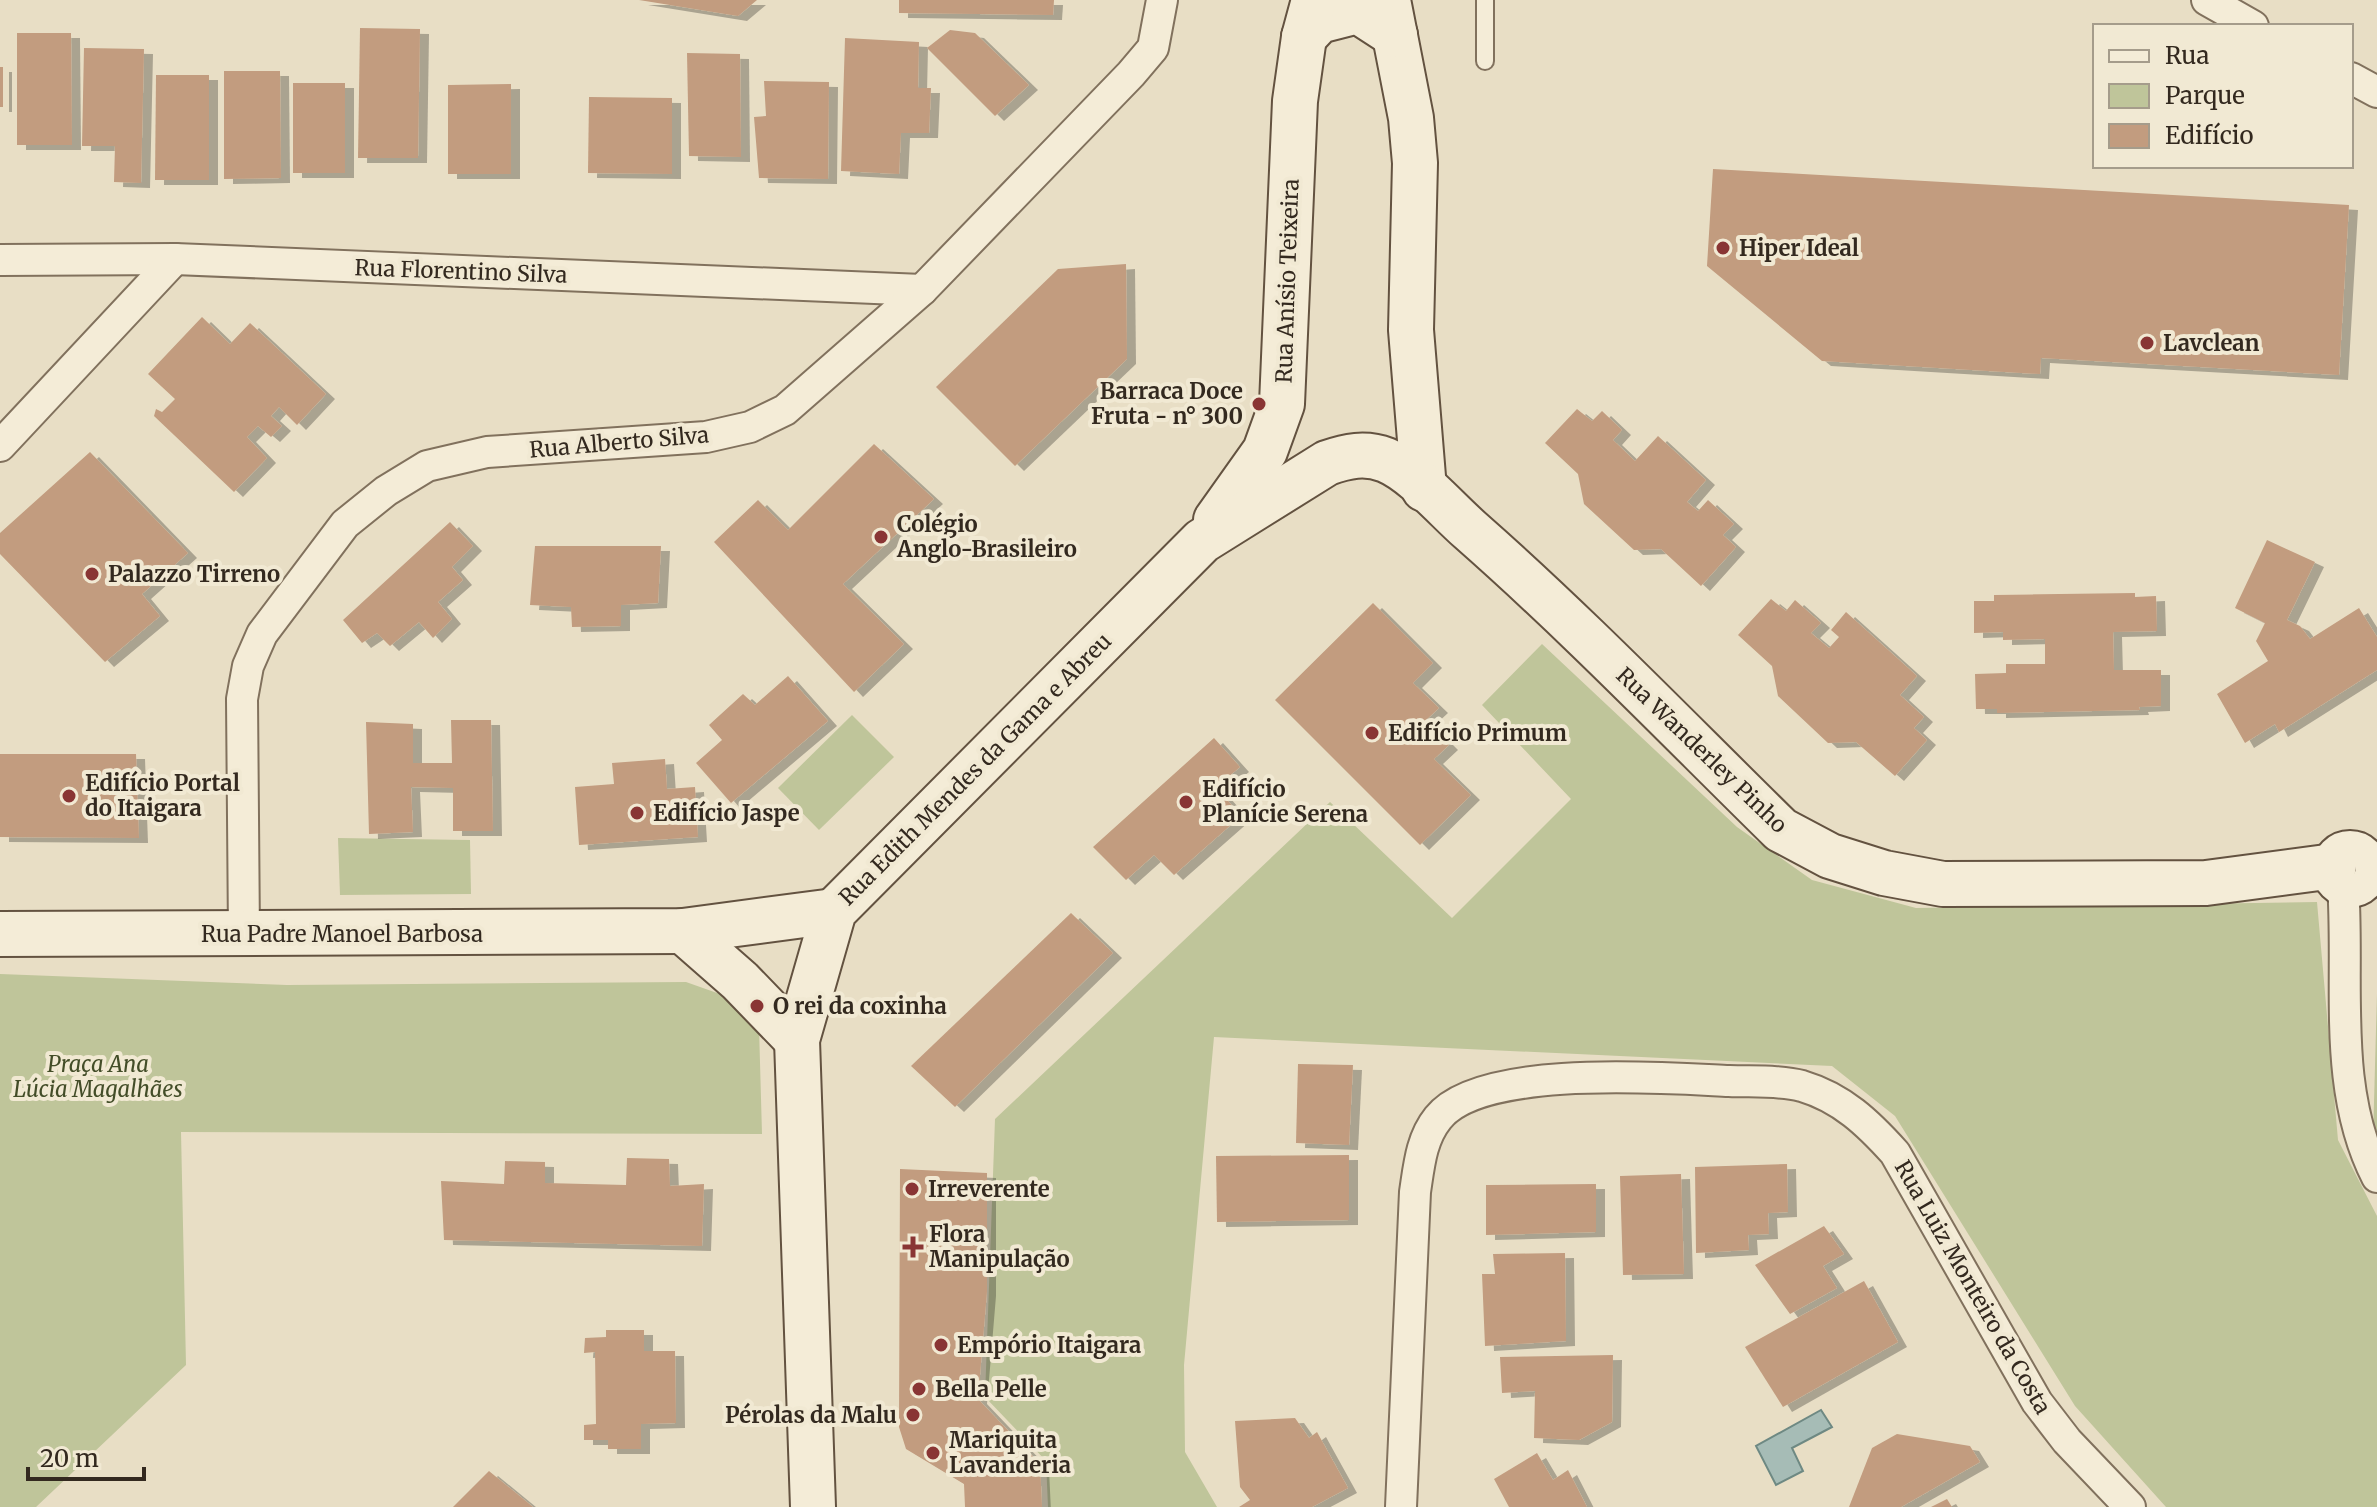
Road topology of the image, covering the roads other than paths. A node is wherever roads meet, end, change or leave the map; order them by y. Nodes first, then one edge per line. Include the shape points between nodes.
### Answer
1 (1162, 0) edge
2 (1485, 0) edge
3 (2207, 0) edge
4 (1309, 18) edge
5 (1392, 18) edge
6 (2249, 24) edge
7 (1485, 61) dead end
8 (2353, 79) edge
9 (2377, 92) edge
10 (175, 259) junction
11 (0, 260) edge
12 (922, 290) junction
13 (1414, 398) junction
14 (1282, 404) junction
15 (0, 446) edge
16 (1350, 455) junction
17 (1424, 489) junction
18 (1202, 541) junction
19 (2355, 864) edge
20 (834, 911) junction
21 (683, 931) junction
22 (0, 934) edge
23 (244, 935) junction
24 (797, 1040) junction
25 (2377, 1177) edge
26 (813, 1507) edge
27 (1401, 1507) edge
28 (2130, 1507) edge

1 - 12 street, Rua Alberto Silva via 1153,48
2 - 7 lane
3 - 6 street
4 - 5 street via 1319,21 1358,11
4 - 14 street, Rua Anísio Teixeira via 1295,101
5 - 13 street via 1415,163
8 - 9 street
10 - 11 street, Rua Florentino Silva
10 - 12 street, Rua Florentino Silva
10 - 15 street
12 - 23 street, Rua Alberto Silva via 785,410 750,427 706,437 487,452 427,466 345,524 262,634 248,666 242,699
13 - 16 street via 1383,439
13 - 17 street
14 - 16 street, Rua Wanderley Pinho via 1316,445
14 - 18 street, Rua Anísio Teixeira via 1265,451
16 - 17 street, Rua Wanderley Pinho via 1386,460
16 - 18 street via 1274,493
17 - 19 street, Rua Wanderley Pinho via 1534,587 1781,830 1830,856 1943,884 2206,883
18 - 20 street, Rua Edith Mendes da Gama e Abreu
19 - 25 street via 2347,937 2346,1053 2351,1096
20 - 21 street, Rua Padre Manoel Barbosa
20 - 24 street, Rua Edith Mendes da Gama e Abreu
21 - 23 street, Rua Padre Manoel Barbosa
21 - 24 street
22 - 23 street, Rua Padre Manoel Barbosa
24 - 26 street, Rua Edith Mendes da Gama e Abreu
27 - 28 street, Rua Luiz Monteiro da Costa via 1415,1192 1421,1148 1439,1116 1478,1092 1539,1080 1664,1078 1799,1085 1835,1099 1867,1122 1895,1153 2037,1402

